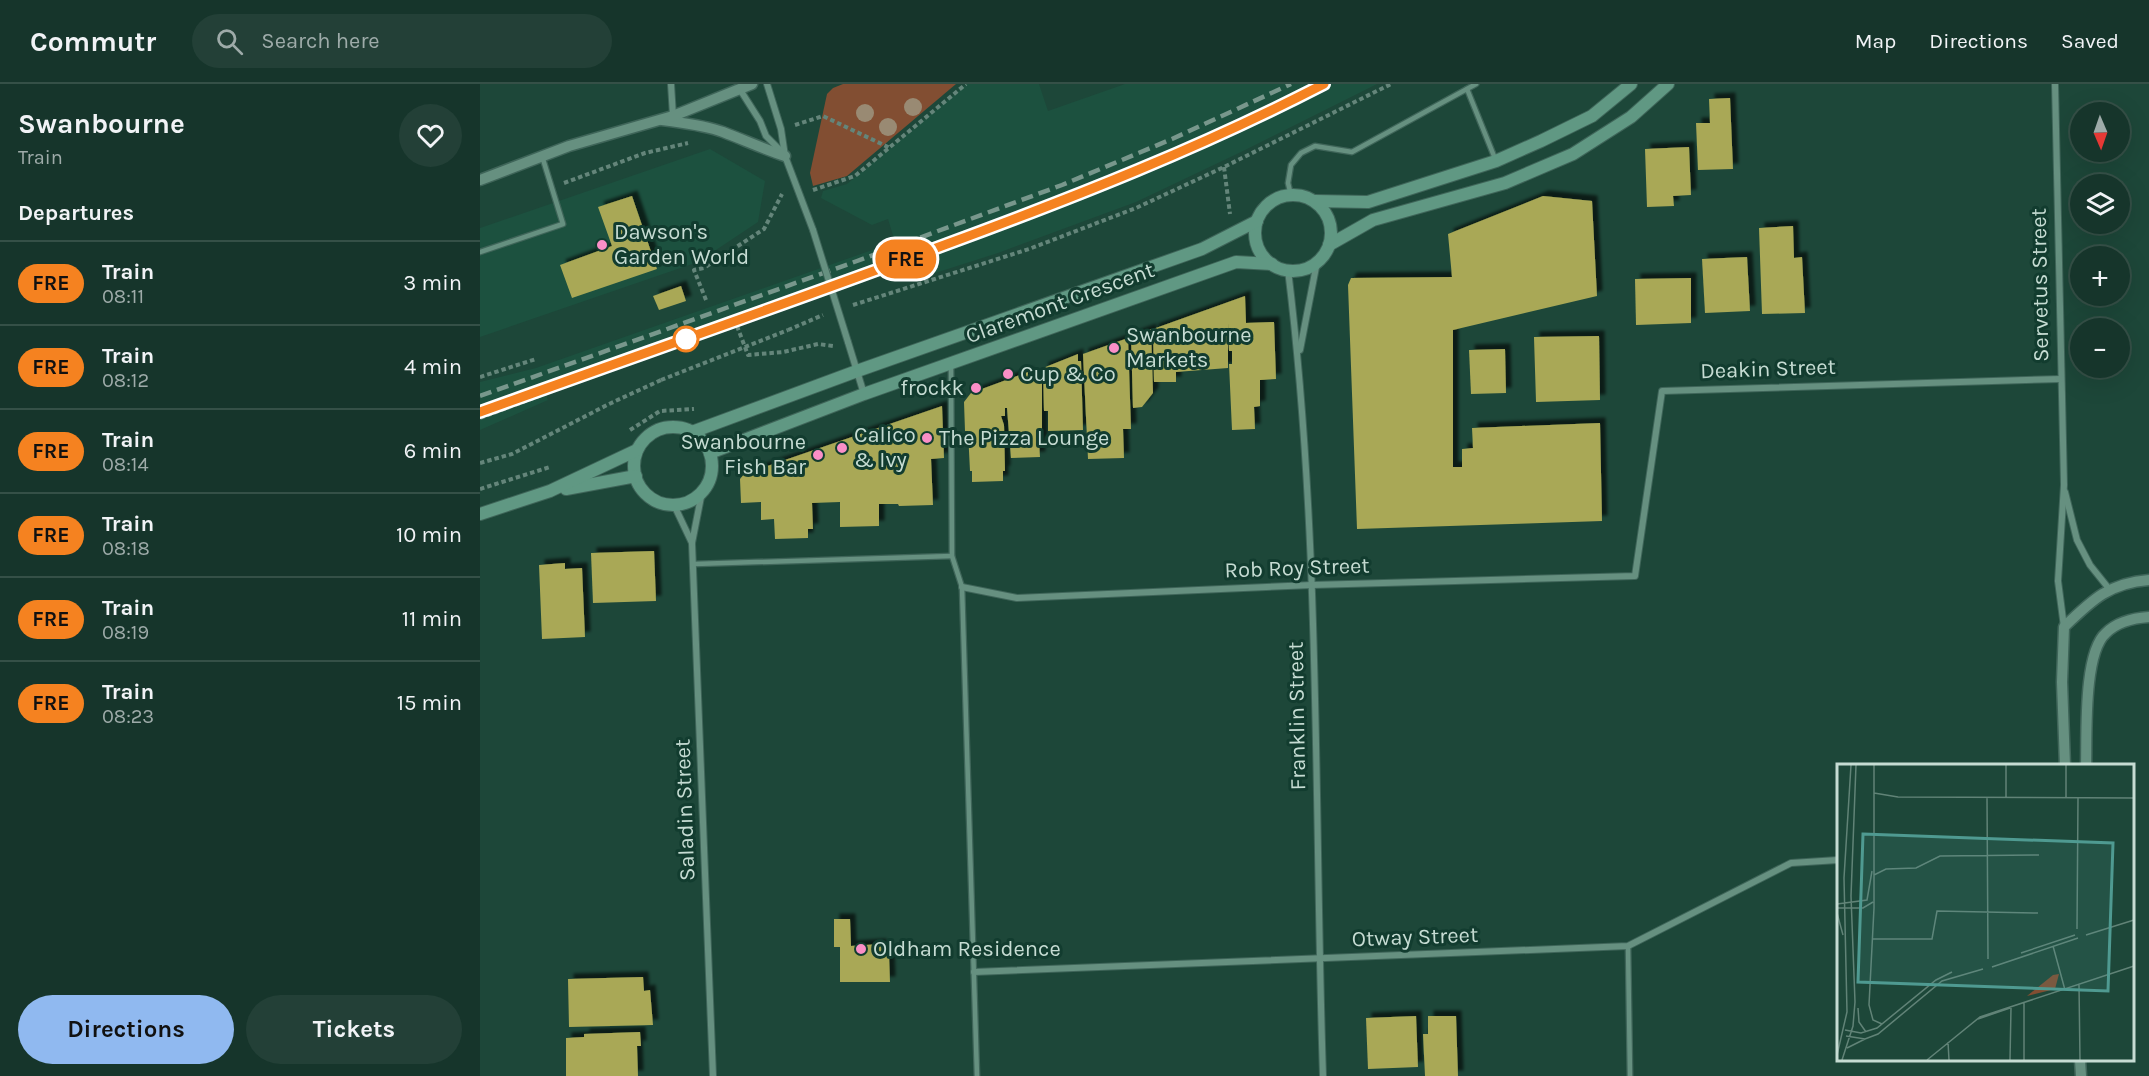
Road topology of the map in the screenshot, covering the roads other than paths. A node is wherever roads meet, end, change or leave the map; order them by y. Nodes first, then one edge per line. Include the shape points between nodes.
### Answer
1 (671, 84) edge
2 (752, 84) edge
3 (767, 84) edge
4 (1476, 84) edge
5 (1631, 84) edge
6 (1668, 84) edge
7 (2055, 84) edge
8 (739, 88) junction
9 (1467, 89) junction
10 (673, 116) junction
11 (660, 120) junction
12 (542, 156) junction
13 (785, 156) junction
14 (1496, 161) junction
15 (480, 180) edge
16 (1290, 195) junction
17 (1315, 201) junction
18 (1257, 221) junction
19 (1329, 245) junction
20 (480, 252) edge
21 (1317, 262) junction
22 (1272, 264) junction
23 (1288, 270) junction
24 (1299, 357) junction
25 (951, 365) junction
26 (857, 371) junction
27 (2061, 379) junction
28 (864, 394) junction
29 (692, 432) junction
30 (637, 450) junction
31 (710, 453) junction
32 (636, 476) junction
33 (2064, 485) junction
34 (550, 491) junction
35 (702, 492) junction
36 (674, 505) junction
37 (480, 514) edge
38 (692, 543) junction
39 (952, 556) junction
40 (694, 564) junction
41 (1635, 576) joint
42 (2149, 580) edge
43 (1312, 585) junction
44 (962, 587) junction
45 (2110, 590) junction
46 (2149, 617) edge
47 (2064, 627) junction
48 (2065, 764) edge
49 (2086, 764) edge
50 (1837, 860) edge
51 (1628, 946) junction
52 (1319, 959) junction
53 (974, 972) junction
54 (713, 1076) edge
55 (976, 1076) edge
56 (1323, 1076) edge
57 (1630, 1076) edge

1 - 10 street
2 - 8 street
3 - 13 street
4 - 9 lane
5 - 14 main road via 1592,116
6 - 19 main road via 1631,117 1573,154 1505,183 1373,220
7 - 27 street, Servetus Street
8 - 10 street
8 - 13 street via 766,136
9 - 14 lane
9 - 16 lane via 1352,152 1315,146 1301,153 1291,165
10 - 11 street
11 - 12 street
11 - 13 street via 706,127
12 - 15 street
12 - 20 lane via 563,224
13 - 26 street, bridge via 813,230
14 - 17 main road via 1368,202
16 - 17 main road
16 - 18 main road via 1269,203
17 - 19 main road via 1329,220
18 - 22 main road via 1257,245
18 - 26 main road, Claremont Crescent via 1202,249
19 - 21 main road
21 - 23 main road
21 - 24 street, Franklin Street
22 - 23 main road
22 - 25 main road, Claremont Crescent via 1236,262
23 - 24 street, Franklin Street
24 - 43 street, Franklin Street
25 - 28 main road, Claremont Crescent
25 - 39 lane
26 - 28 street
26 - 29 main road, Claremont Crescent
27 - 33 street, Servetus Street
27 - 41 street, Deakin Street via 1662,390
28 - 31 main road, Claremont Crescent
29 - 30 main road, Claremont Crescent via 667,428 644,440
29 - 31 main road
30 - 32 main road
30 - 34 main road, Claremont Crescent
31 - 35 main road via 712,473
32 - 34 main road, Claremont Crescent
32 - 36 main road via 650,497
33 - 45 street, Servetus Street via 2077,540 2090,566
33 - 47 street, Servetus Street via 2058,581
34 - 37 main road, Claremont Crescent
35 - 36 main road
35 - 38 street, Saladin Street
36 - 38 street, Saladin Street
38 - 40 street, Saladin Street
39 - 40 lane
39 - 44 lane
40 - 54 street, Saladin Street
41 - 43 street, Rob Roy Street
42 - 45 street via 2130,581
43 - 44 street, Rob Roy Street via 1017,598
43 - 52 street, Franklin Street
44 - 53 lane
45 - 47 street via 2092,600
46 - 49 street via 2132,618 2105,633 2094,656 2088,685
47 - 48 street, Servetus Street
50 - 51 street, Otway Street via 1791,863
51 - 52 street, Otway Street
51 - 57 lane
52 - 53 street, Otway Street
52 - 56 street, Franklin Street
53 - 55 lane

